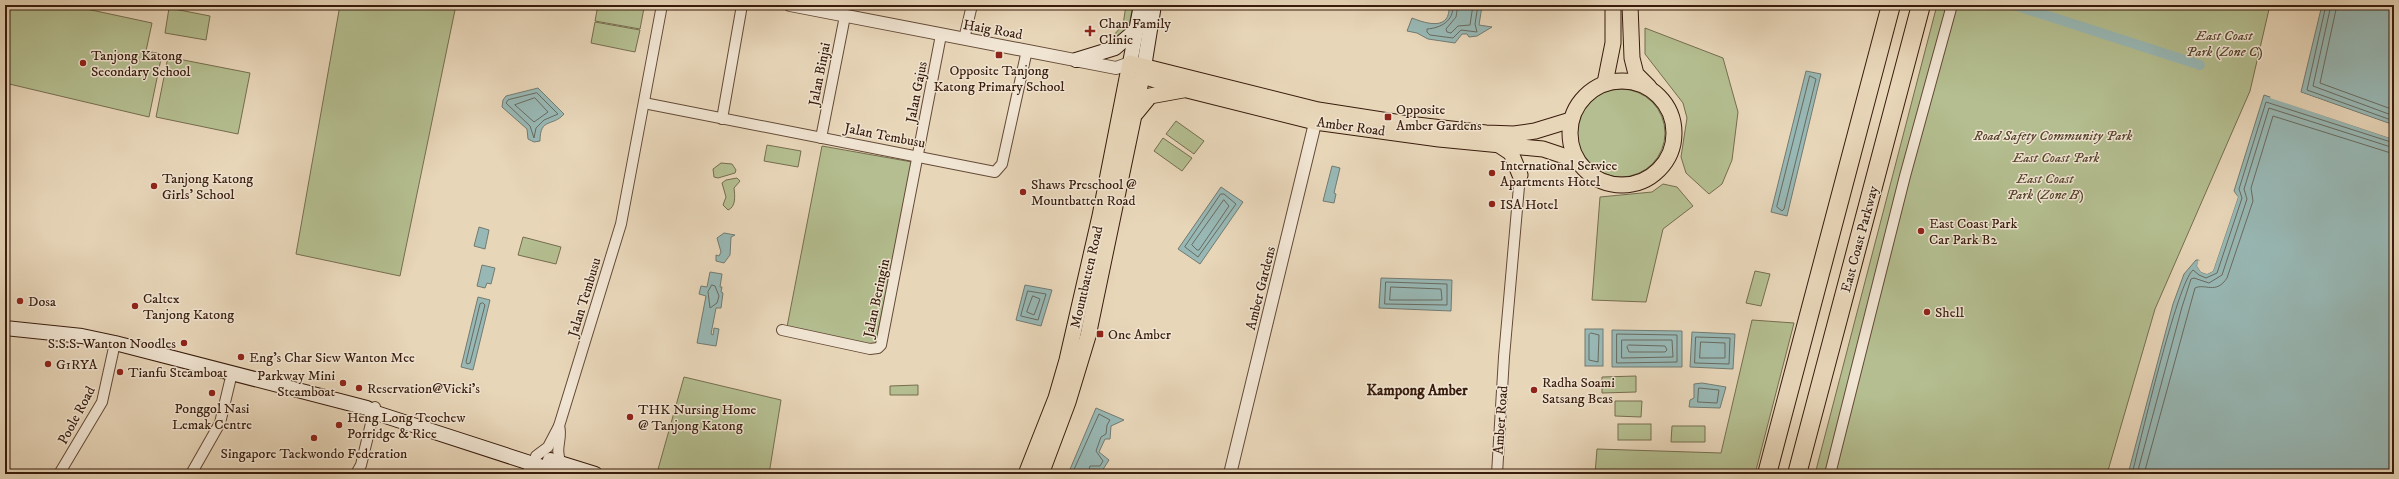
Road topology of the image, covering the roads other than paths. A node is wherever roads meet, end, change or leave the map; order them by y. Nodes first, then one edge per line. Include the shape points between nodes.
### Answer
1 (662, 5) edge
2 (742, 5) edge
3 (790, 5) edge
4 (972, 5) edge
5 (1141, 5) edge
6 (1154, 5) edge
7 (1613, 5) edge
8 (1630, 5) edge
9 (1891, 5) edge
10 (1921, 5) edge
11 (1952, 5) edge
12 (845, 16) junction
13 (1137, 29) junction
14 (941, 34) junction
15 (964, 39) junction
16 (1027, 50) junction
17 (1076, 60) junction
18 (1133, 69) junction
19 (1605, 83) junction
20 (1188, 90) junction
21 (1654, 92) junction
22 (644, 103) junction
23 (1317, 116) junction
24 (1133, 117) junction
25 (722, 119) junction
26 (1571, 120) junction
27 (821, 138) junction
28 (1498, 144) junction
29 (1537, 149) junction
30 (918, 156) junction
31 (1576, 160) junction
32 (1520, 175) junction
33 (5, 328) edge
34 (782, 330) dead end
35 (116, 343) junction
36 (232, 373) junction
37 (372, 409) junction
38 (559, 426) junction
39 (532, 465) edge
40 (562, 469) edge
41 (60, 474) edge
42 (191, 474) edge
43 (356, 474) edge
44 (595, 474) edge
45 (1026, 474) edge
46 (1041, 474) edge
47 (1230, 474) edge
48 (1497, 474) edge
49 (1767, 474) edge
50 (1797, 474) edge
51 (1830, 474) edge

1 - 22 street, Jalan Tembusu
2 - 25 street
3 - 12 street, Haig Road
4 - 15 street
5 - 13 main road, Mountbatten Road
6 - 18 main road, Mountbatten Road
7 - 19 main road via 1613,43
8 - 21 main road via 1632,58 1636,74
9 - 49 highway, East Coast Parkway
10 - 50 highway, East Coast Parkway
11 - 51 street via 1903,184
12 - 14 street, Haig Road
12 - 27 street, Jalan Binjai
13 - 17 main road via 1115,48
13 - 18 main road, Mountbatten Road
14 - 15 street, Haig Road
14 - 30 street, Jalan Gajus
15 - 16 street, Haig Road
16 - 17 street, Haig Road
16 - 30 street, Jalan Tembusu via 1002,164 998,170 992,172
17 - 18 street, Haig Road
18 - 20 main road, Amber Road
18 - 23 main road, Amber Road
18 - 24 main road, Mountbatten Road
18 - 45 main road, Mountbatten Road via 1067,360 1056,398
19 - 21 main road, Amber Road via 1622,80 1639,83
19 - 26 main road, Amber Road via 1590,91
20 - 23 main road, Amber Road
20 - 24 main road via 1150,96
21 - 31 main road, Amber Road via 1665,103 1672,118 1674,133 1672,149 1665,163 1654,174 1640,182 1625,186 1609,185 1584,171
22 - 25 street, Jalan Tembusu
22 - 38 street, Jalan Tembusu via 621,224
23 - 26 main road, Amber Road via 1514,134 1535,131
23 - 28 main road, Amber Road via 1439,139
23 - 47 street, Amber Gardens
24 - 46 main road, Mountbatten Road via 1088,336 1068,402
25 - 27 street, Jalan Tembusu
26 - 31 main road, Amber Road via 1569,133
27 - 30 street, Jalan Tembusu
28 - 29 main road, Amber Road
28 - 32 main road via 1511,152
29 - 31 main road, Amber Road via 1552,151
29 - 32 main road via 1525,162
30 - 34 street, Jalan Beringin via 881,345 870,349
32 - 48 street, Amber Road
33 - 35 main road via 76,335
35 - 36 main road
35 - 41 street, Poole Road via 102,402
36 - 37 main road
36 - 42 street via 220,423
37 - 39 main road
37 - 43 street via 362,465
38 - 39 street via 548,447
38 - 40 street via 557,450
39 - 40 main road
40 - 44 main road

